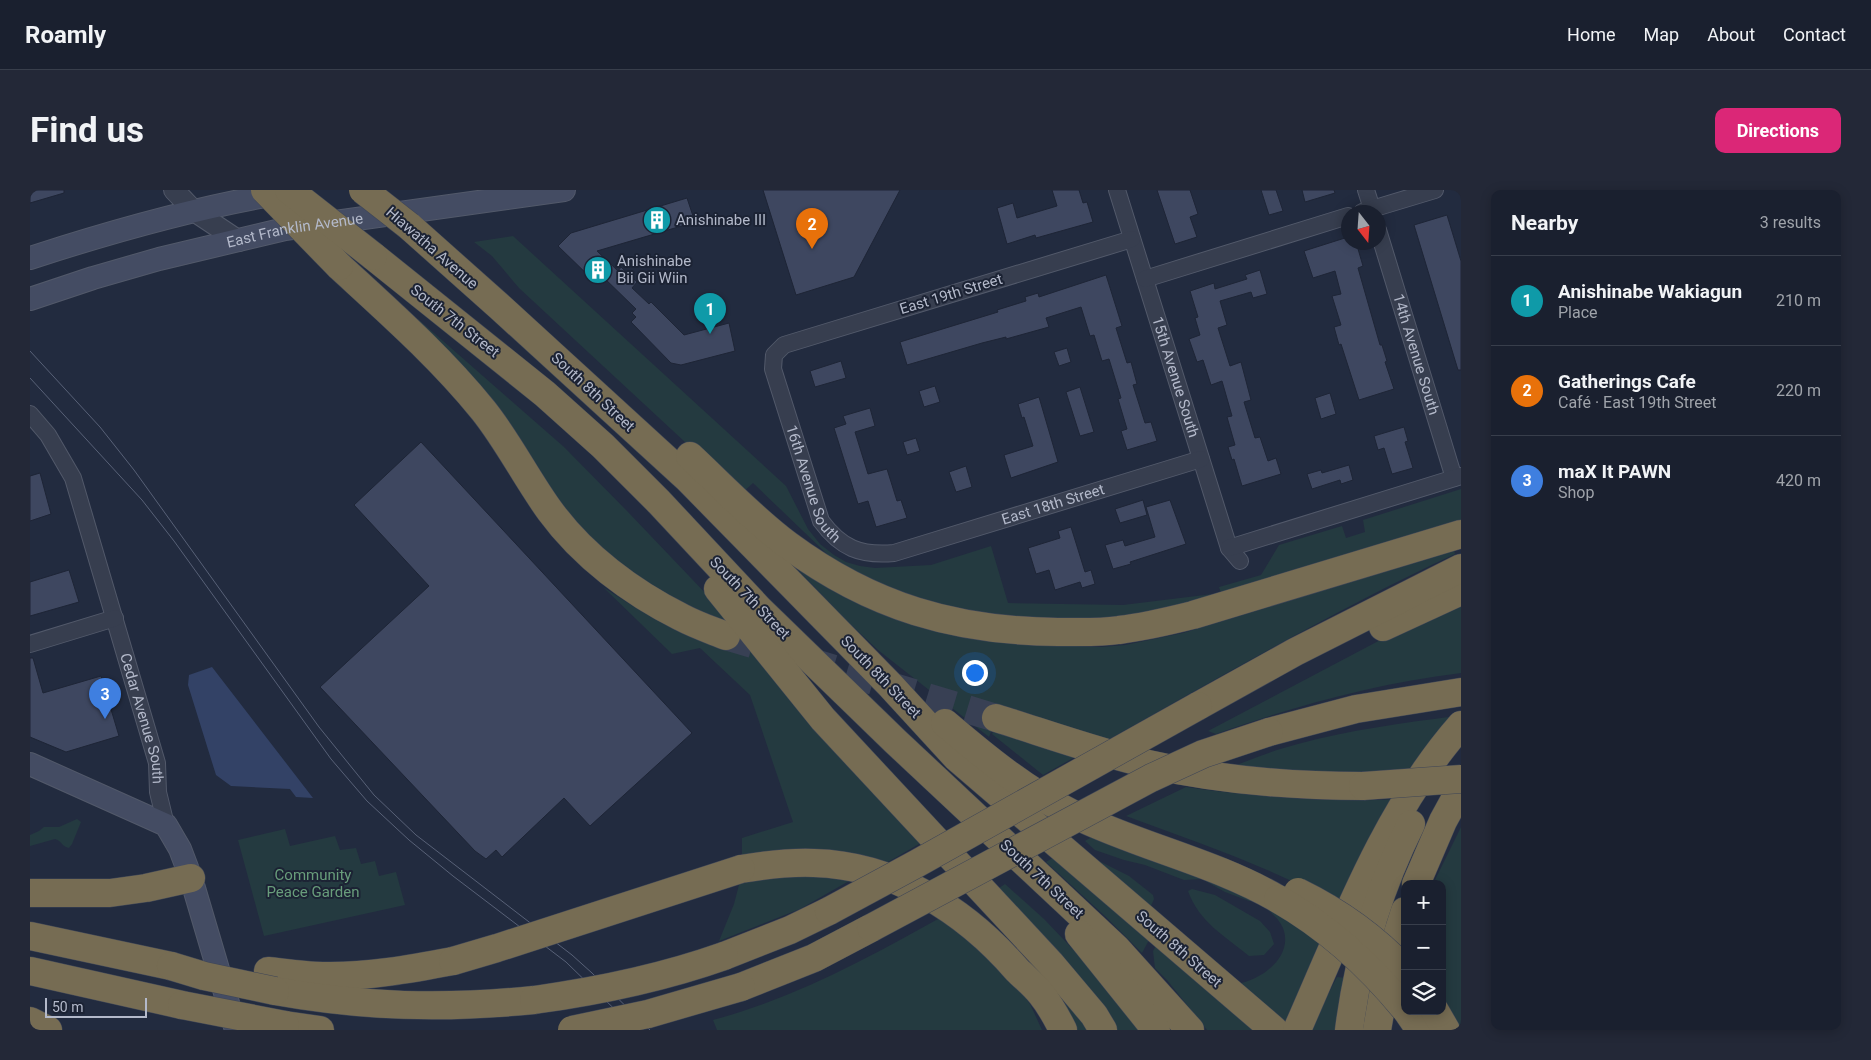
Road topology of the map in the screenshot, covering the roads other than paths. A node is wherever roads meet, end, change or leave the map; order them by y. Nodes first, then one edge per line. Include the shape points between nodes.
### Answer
1 (174, 190) edge
2 (265, 190) edge
3 (289, 190) edge
4 (300, 190) edge
5 (363, 190) edge
6 (370, 190) edge
7 (564, 190) edge
8 (1117, 190) edge
9 (1366, 190) edge
10 (1435, 190) edge
11 (1368, 205) edge
12 (1386, 206) edge
13 (194, 211) junction
14 (1341, 218) edge
15 (409, 226) junction
16 (1132, 239) junction
17 (239, 241) junction
18 (1384, 250) edge
19 (30, 258) edge
20 (1145, 279) junction
21 (30, 299) edge
22 (501, 308) junction
23 (774, 355) joint
24 (30, 414) edge
25 (603, 446) junction
26 (1201, 459) junction
27 (1457, 477) edge
28 (1461, 534) edge
29 (1229, 548) junction
30 (906, 550) joint
31 (1240, 561) dead end
32 (1461, 568) edge
33 (1461, 591) edge
34 (115, 618) junction
35 (726, 636) tunnel mouth
36 (848, 642) junction
37 (30, 644) edge
38 (1461, 692) edge
39 (1198, 706) junction
40 (996, 718) tunnel mouth
41 (1461, 725) edge
42 (895, 741) junction
43 (1461, 742) edge
44 (30, 764) edge
45 (1461, 779) edge
46 (1461, 788) edge
47 (166, 825) junction
48 (191, 878) junction
49 (1418, 880) edge
50 (30, 893) edge
51 (1283, 893) junction
52 (1401, 924) edge
53 (30, 936) edge
54 (1401, 966) edge
55 (30, 971) edge
56 (1026, 980) junction
57 (271, 981) junction
58 (1401, 1001) edge
59 (182, 1005) junction
60 (1415, 1015) edge
61 (30, 1021) edge
62 (48, 1030) edge
63 (236, 1030) edge
64 (246, 1030) edge
65 (320, 1030) edge
66 (572, 1030) edge
67 (1048, 1030) edge
68 (1063, 1030) edge
69 (1103, 1030) edge
70 (1156, 1030) edge
71 (1190, 1030) edge
72 (1274, 1030) edge
73 (1298, 1030) edge
74 (1349, 1030) edge
75 (1377, 1030) edge
76 (1446, 1030) edge

1 - 13 street
2 - 35 highway, bridge via 469,393 502,436 549,509 578,543 645,597 680,617
3 - 25 highway, South 7th Street, bridge via 531,382
4 - 13 main road
5 - 15 highway, Hiawatha Avenue, bridge
6 - 15 highway, bridge
7 - 17 main road, East Franklin Avenue via 284,230
8 - 16 street, 15th Avenue South
9 - 11 street
10 - 12 street
13 - 17 street
13 - 19 main road
14 - 20 street
15 - 22 highway, Hiawatha Avenue
16 - 20 street, 15th Avenue South
16 - 23 street, East 19th Street via 784,345
17 - 21 main road, East Franklin Avenue via 159,259
18 - 27 street, 14th Avenue South
20 - 26 street, 15th Avenue South
22 - 28 highway via 678,445 772,533 796,550 867,593 949,621 1028,632 1136,628 1193,615
22 - 36 highway, South 8th Street via 688,479
23 - 30 street, 16th Avenue South via 773,369 821,521 830,534 845,546 860,552 876,555
24 - 34 street, Cedar Avenue South via 48,435 73,478
25 - 42 highway, South 7th Street via 759,609
25 - 69 highway via 823,719 1051,964
26 - 29 street, 15th Avenue South
26 - 30 street, East 18th Street
27 - 29 street
29 - 31 street, 15th Avenue South
32 - 39 highway via 1295,652
33 - 39 highway via 1317,658
34 - 37 street
34 - 47 street, Cedar Avenue South via 157,763 158,792
36 - 51 highway via 969,743 1024,786 1055,805 1095,824
36 - 72 highway, South 8th Street via 957,758
38 - 66 highway, bridge via 1334,714 1226,745 1167,770 814,958 741,987 648,1014
39 - 57 highway, bridge via 828,911 790,930 680,971 593,992 463,1005 394,1006 333,1000
40 - 45 highway, bridge via 1126,758 1234,779 1363,786
41 - 73 highway via 1422,772 1394,820
42 - 70 highway via 1092,948
42 - 71 highway, South 7th Street via 1116,948
43 - 74 highway via 1424,799 1384,888 1368,935
44 - 47 main road
46 - 49 highway
47 - 48 main road, Cedar Avenue South
48 - 50 highway via 110,893
48 - 63 main road, Cedar Avenue South
51 - 54 highway, bridge via 1325,907 1360,930
51 - 58 highway, bridge
52 - 75 highway via 1389,962
53 - 57 highway, bridge via 204,976
55 - 59 highway
56 - 57 highway, bridge via 979,930 932,898 864,869 794,863 742,869 453,961 345,976
56 - 67 highway
56 - 68 highway via 1040,993
59 - 64 highway, bridge
59 - 65 highway, bridge
60 - 76 highway
61 - 62 highway

